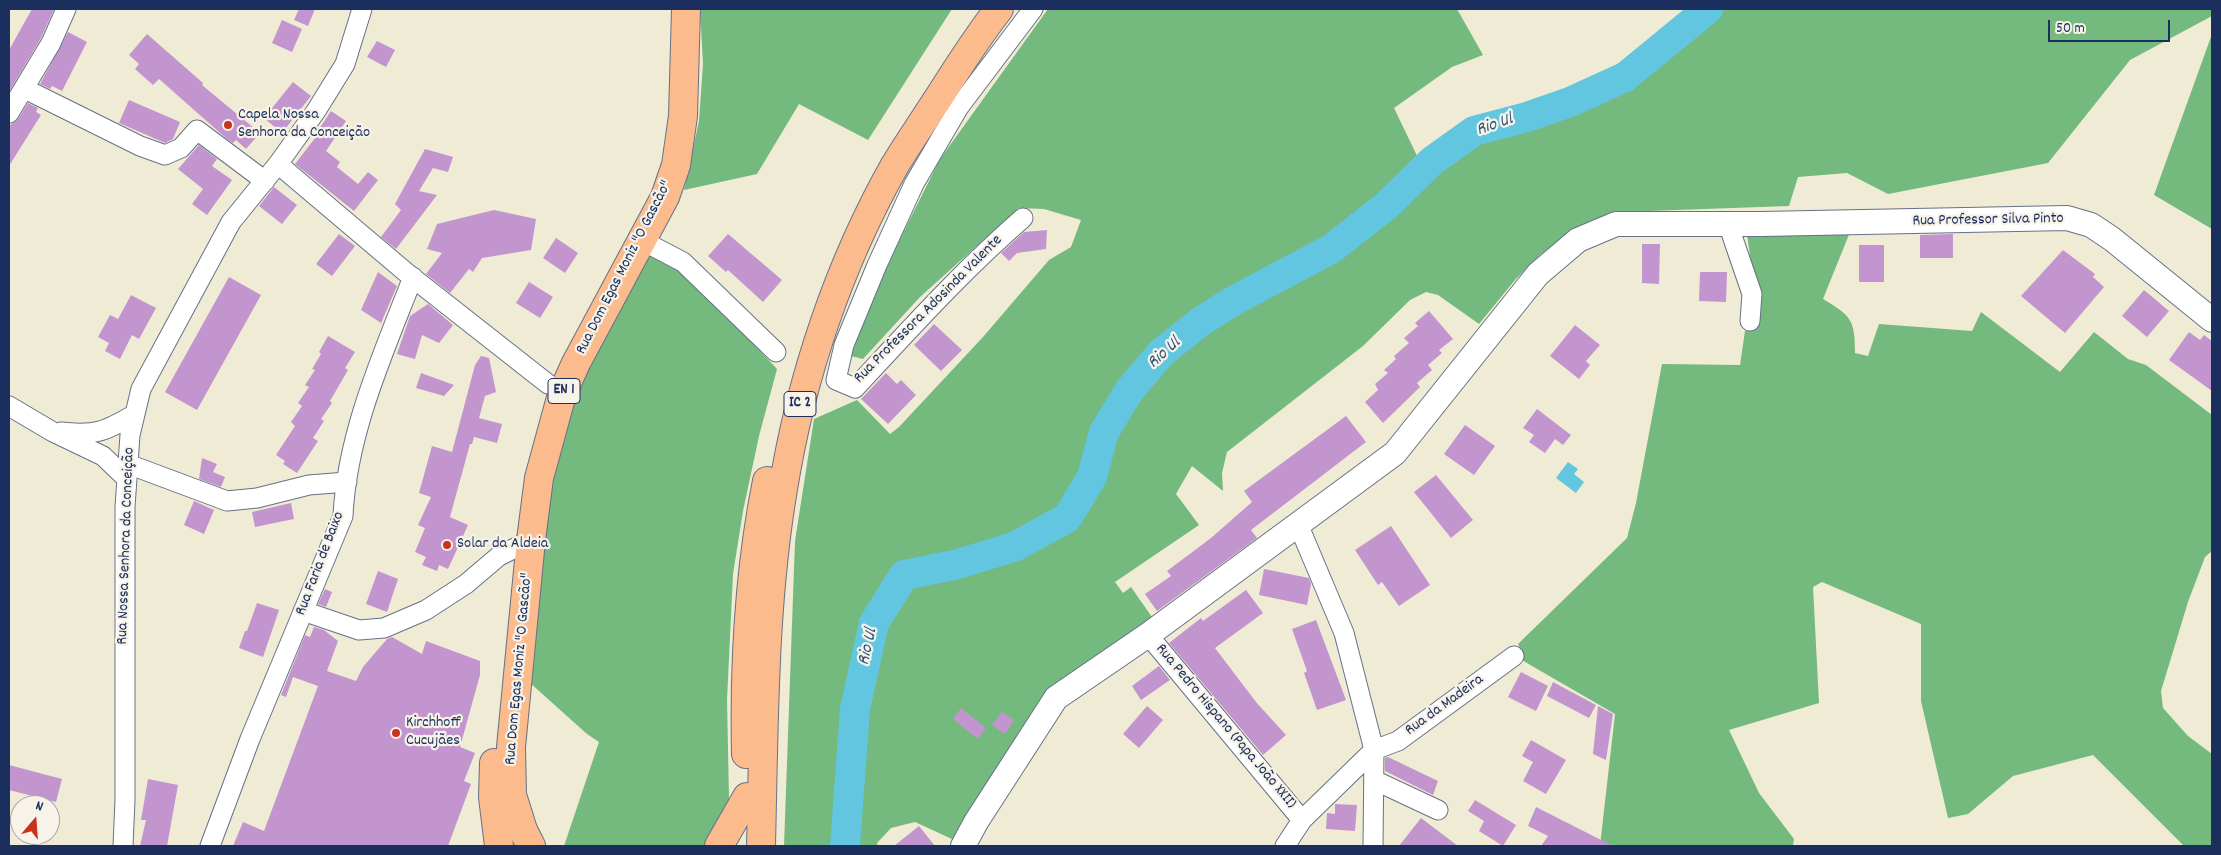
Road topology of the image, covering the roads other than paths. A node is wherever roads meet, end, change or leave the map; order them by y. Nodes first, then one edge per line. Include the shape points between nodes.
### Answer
1 (66, 9) edge
2 (362, 9) edge
3 (670, 9) edge
4 (686, 9) edge
5 (979, 9) edge
6 (1000, 9) edge
7 (1033, 9) edge
8 (25, 89) junction
9 (9, 113) edge
10 (278, 164) junction
11 (265, 181) junction
12 (1023, 218) dead end
13 (1728, 224) junction
14 (641, 240) junction
15 (413, 277) junction
16 (2212, 320) edge
17 (1750, 321) dead end
18 (776, 352) dead end
19 (548, 384) junction
20 (9, 406) edge
21 (135, 414) junction
22 (53, 432) junction
23 (128, 471) junction
24 (346, 482) junction
25 (1298, 524) junction
26 (523, 543) junction
27 (303, 611) junction
28 (1148, 635) junction
29 (1514, 656) dead end
30 (1374, 750) junction
31 (1374, 780) junction
32 (747, 797) junction
33 (1438, 810) dead end
34 (1302, 820) junction
35 (123, 846) edge
36 (210, 846) edge
37 (499, 846) edge
38 (531, 846) edge
39 (718, 846) edge
40 (746, 846) edge
41 (761, 846) edge
42 (964, 846) edge
43 (1285, 846) edge
44 (1373, 846) edge

1 - 8 street
2 - 10 street, Rua Nossa Senhora da Conceição via 345,64
3 - 19 main road, Rua Dom Egas Moniz "O Gascão" / EN 1 via 664,140 660,157 639,211
4 - 14 main road, Rua Dom Egas Moniz "O Gascão" / EN 1 via 683,116 676,165 665,197
5 - 32 main road, IC 2 via 904,124 853,220 825,291 789,401 768,480 751,580 746,661
6 - 41 main road, IC 2 via 901,156 874,205 824,326 801,401 782,492 772,583 766,660
7 - 12 street, Rua Professora Adosinda Valente via 959,107 914,184 844,345 836,380 855,388
8 - 9 street
8 - 11 street via 140,146 165,155 181,148 197,130
10 - 11 street, Rua Nossa Senhora da Conceição
10 - 15 street
11 - 21 street, Rua Nossa Senhora da Conceição via 231,222 141,388
13 - 16 street, Rua Professor Silva Pinto via 2067,218 2091,225 2112,239
13 - 17 street via 1752,294
13 - 25 street, Rua Professor Silva Pinto via 1616,224 1578,240 1538,274 1395,453
14 - 18 street via 683,262
14 - 26 main road, Rua Dom Egas Moniz "O Gascão" / EN 1 via 562,394
15 - 19 street
15 - 24 street, Rua Faria de Baixo via 354,438
19 - 26 main road, Rua Dom Egas Moniz "O Gascão" / EN 1 via 530,438 521,482
20 - 22 street
21 - 22 street via 104,432
21 - 23 street, Rua Nossa Senhora da Conceição
22 - 23 street
23 - 24 street via 227,501 257,498 309,485
23 - 35 street, Rua Nossa Senhora da Conceição
24 - 27 street, Rua Faria de Baixo via 343,516
25 - 28 street, Rua Professor Silva Pinto
25 - 30 street via 1344,632
26 - 27 street via 499,556 466,584 426,610 384,628 359,630
26 - 37 main road, Rua Dom Egas Moniz "O Gascão" / EN 1 via 495,748 493,797
26 - 38 main road, Rua Dom Egas Moniz "O Gascão" / EN 1 via 511,748 512,795
27 - 36 street, Rua Faria de Baixo
28 - 34 street, Rua Pedro Hispano (Papa João XXII)
28 - 42 street, Rua Professor Silva Pinto via 1056,698
29 - 30 street, Rua da Madeira via 1398,741
30 - 31 street
30 - 34 street
31 - 33 street
31 - 44 street
32 - 39 main road
32 - 40 main road, IC 2
34 - 43 street

